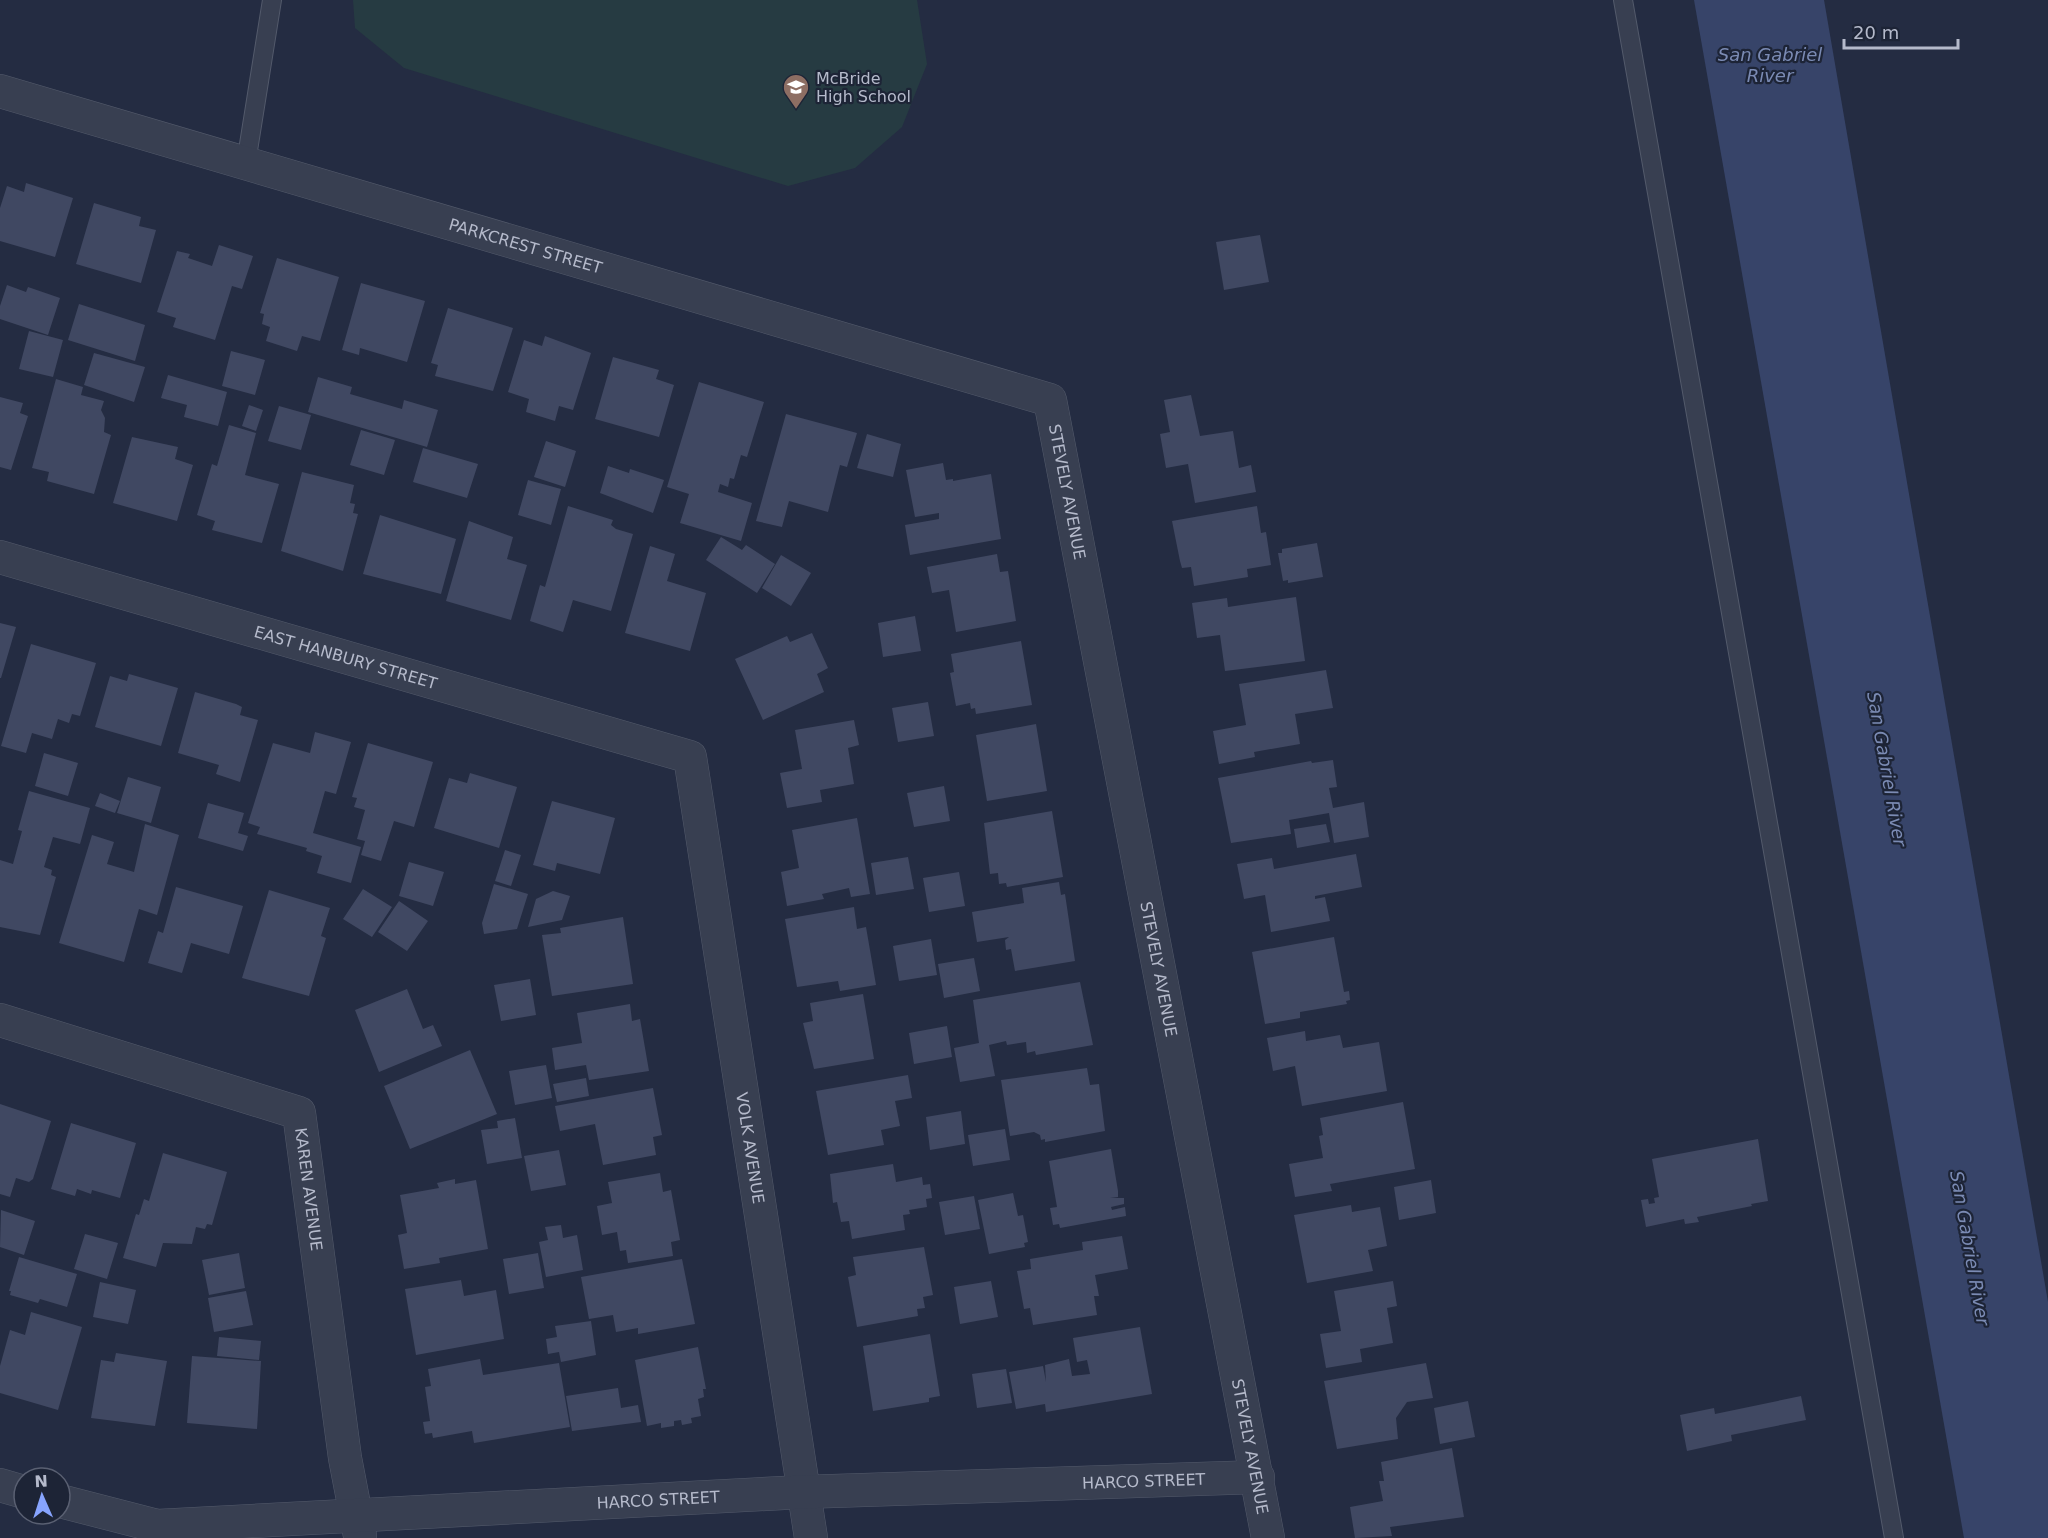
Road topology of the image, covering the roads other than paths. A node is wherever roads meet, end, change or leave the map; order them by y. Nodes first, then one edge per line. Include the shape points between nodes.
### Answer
1 (272, 0) edge
2 (1623, 0) edge
3 (0, 91) edge
4 (246, 163) junction
5 (1050, 400) joint
6 (0, 557) edge
7 (690, 757) joint
8 (0, 1020) edge
9 (1258, 1477) junction
10 (802, 1492) junction
11 (72, 1504) edge
12 (358, 1527) edge
13 (811, 1538) edge
14 (1268, 1538) edge
15 (1894, 1538) edge

1 - 4 lane
2 - 15 lane
3 - 4 street, PARKCREST STREET
4 - 5 street, PARKCREST STREET
5 - 9 street, STEVELY AVENUE
6 - 7 street, EAST HANBURY STREET
7 - 10 street, VOLK AVENUE
8 - 12 street, KAREN AVENUE via 299,1113 345,1458
9 - 10 street, HARCO STREET
9 - 14 street, STEVELY AVENUE
10 - 12 street, HARCO STREET
10 - 13 street, VOLK AVENUE
11 - 12 street, HARCO STREET via 157,1526

